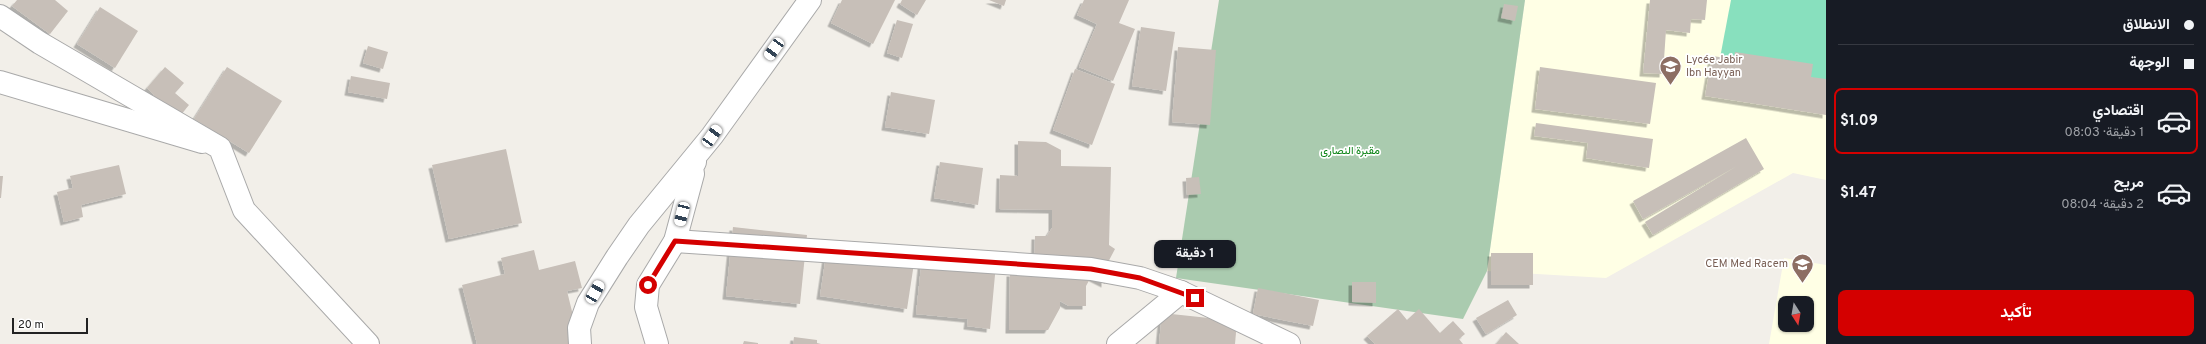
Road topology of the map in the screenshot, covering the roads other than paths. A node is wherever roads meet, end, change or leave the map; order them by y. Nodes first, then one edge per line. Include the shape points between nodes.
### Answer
1 (810, 0) edge
2 (0, 16) edge
3 (0, 82) edge
4 (712, 136) junction
5 (220, 148) junction
6 (675, 241) junction
7 (1181, 292) junction
8 (368, 344) edge
9 (580, 344) edge
10 (657, 344) edge
11 (1118, 344) edge
12 (1289, 344) edge

1 - 4 street
2 - 5 street via 40,43
3 - 5 street
4 - 6 street via 692,167 694,174
4 - 9 street via 616,257 588,303 579,328
5 - 8 street via 244,210
6 - 7 street via 1091,269 1140,278
6 - 10 street via 648,285 646,307
7 - 11 street
7 - 12 street

